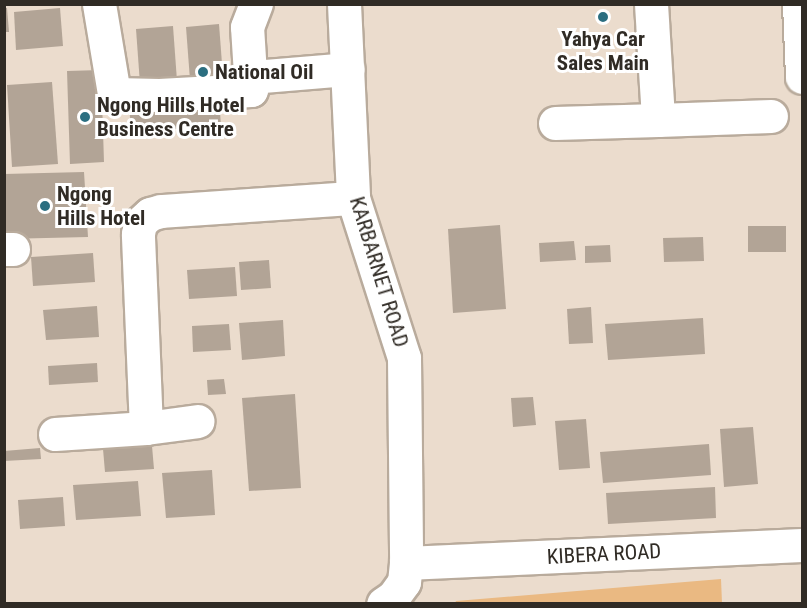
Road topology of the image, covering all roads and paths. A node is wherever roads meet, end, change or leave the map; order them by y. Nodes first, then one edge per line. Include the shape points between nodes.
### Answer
1 (99, 4) edge
2 (256, 4) edge
3 (345, 4) edge
4 (651, 4) edge
5 (799, 4) edge
6 (348, 69) junction
7 (252, 77) junction
8 (802, 77) edge
9 (771, 116) dead end
10 (658, 120) junction
11 (555, 123) dead end
12 (353, 198) junction
13 (198, 421) dead end
14 (146, 428) junction
15 (55, 434) dead end
16 (802, 545) edge
17 (406, 563) junction
18 (390, 601) edge

1 - 7 street via 114,94 251,90
2 - 7 street via 248,27
3 - 6 street, KARBARNET ROAD
4 - 10 street
5 - 8 street
6 - 7 street
6 - 12 street, KARBARNET ROAD
9 - 10 street
10 - 11 street
12 - 14 street via 161,211 140,223
12 - 17 street, KARBARNET ROAD via 405,358
13 - 14 street
14 - 15 street
16 - 17 street, KIBERA ROAD
17 - 18 street, KARBARNET ROAD via 404,582

